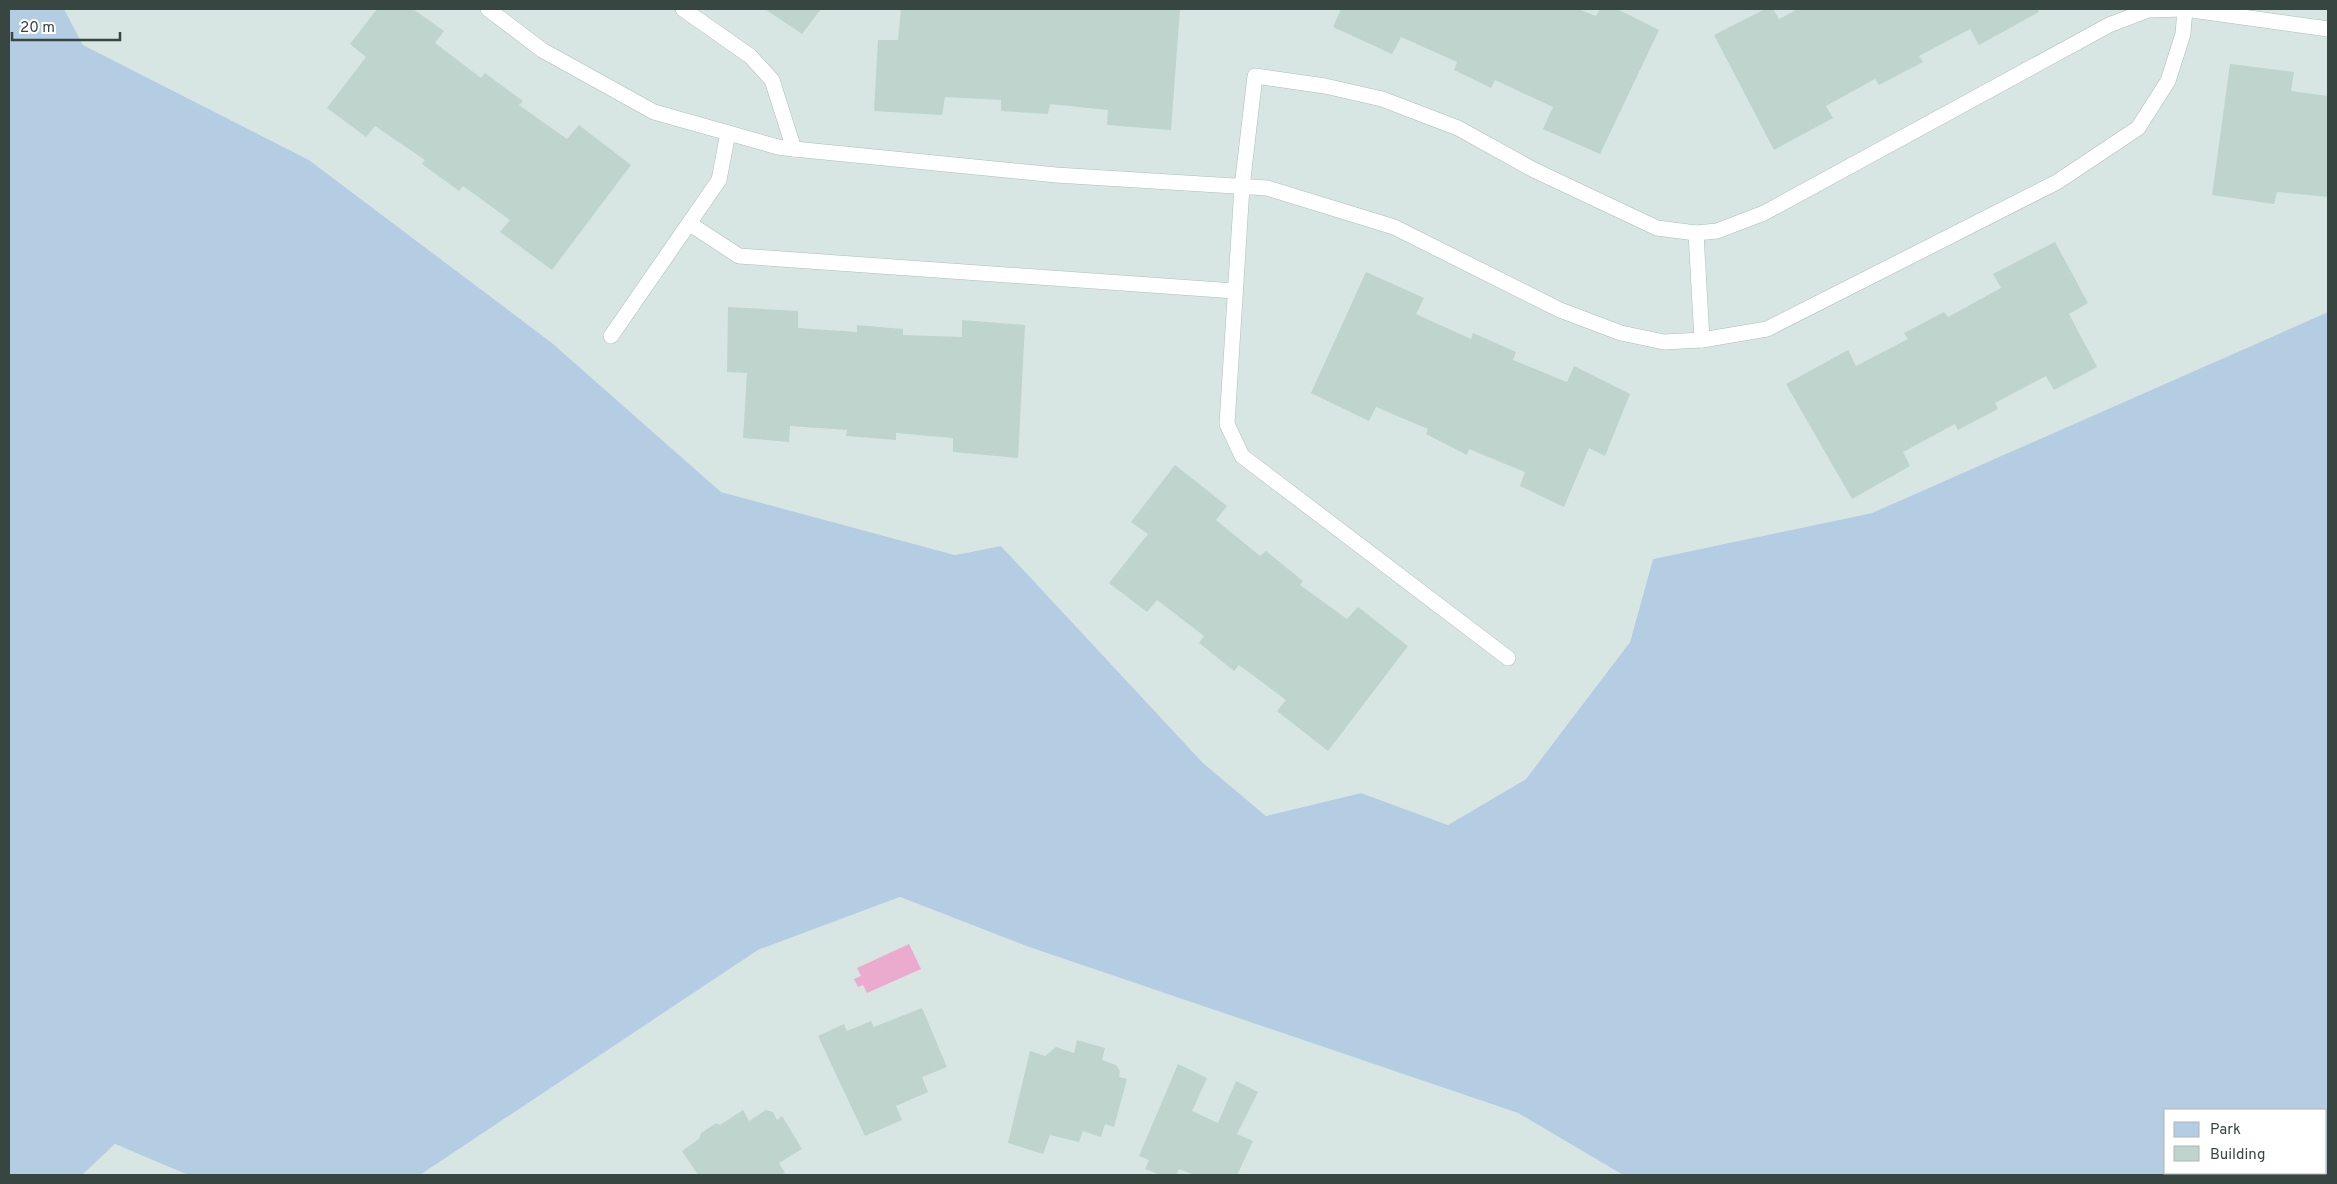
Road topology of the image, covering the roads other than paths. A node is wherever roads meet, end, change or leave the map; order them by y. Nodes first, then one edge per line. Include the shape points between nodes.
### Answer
1 (488, 9) edge
2 (683, 9) edge
3 (2185, 9) edge
4 (2328, 29) edge
5 (728, 133) junction
6 (794, 149) junction
7 (1242, 187) junction
8 (690, 224) junction
9 (1696, 233) junction
10 (1235, 291) junction
11 (611, 336) dead end
12 (1702, 340) junction
13 (1508, 658) dead end

1 - 5 lane via 542,50 654,112
2 - 6 lane via 750,56 772,80
3 - 4 lane
3 - 9 lane via 2148,10 2108,25 1764,213 1717,231
3 - 12 lane via 2183,34 2168,81 2138,128 2058,182 1767,329
5 - 6 lane
5 - 8 lane via 719,180
6 - 7 lane via 1056,175
7 - 9 lane via 1255,76 1325,86 1382,99 1458,128 1534,170 1657,228
7 - 10 lane
7 - 12 lane via 1267,188 1394,227 1560,310 1622,333 1664,342
8 - 10 lane via 739,256
8 - 11 lane
9 - 12 lane
10 - 13 lane via 1227,424 1242,456

